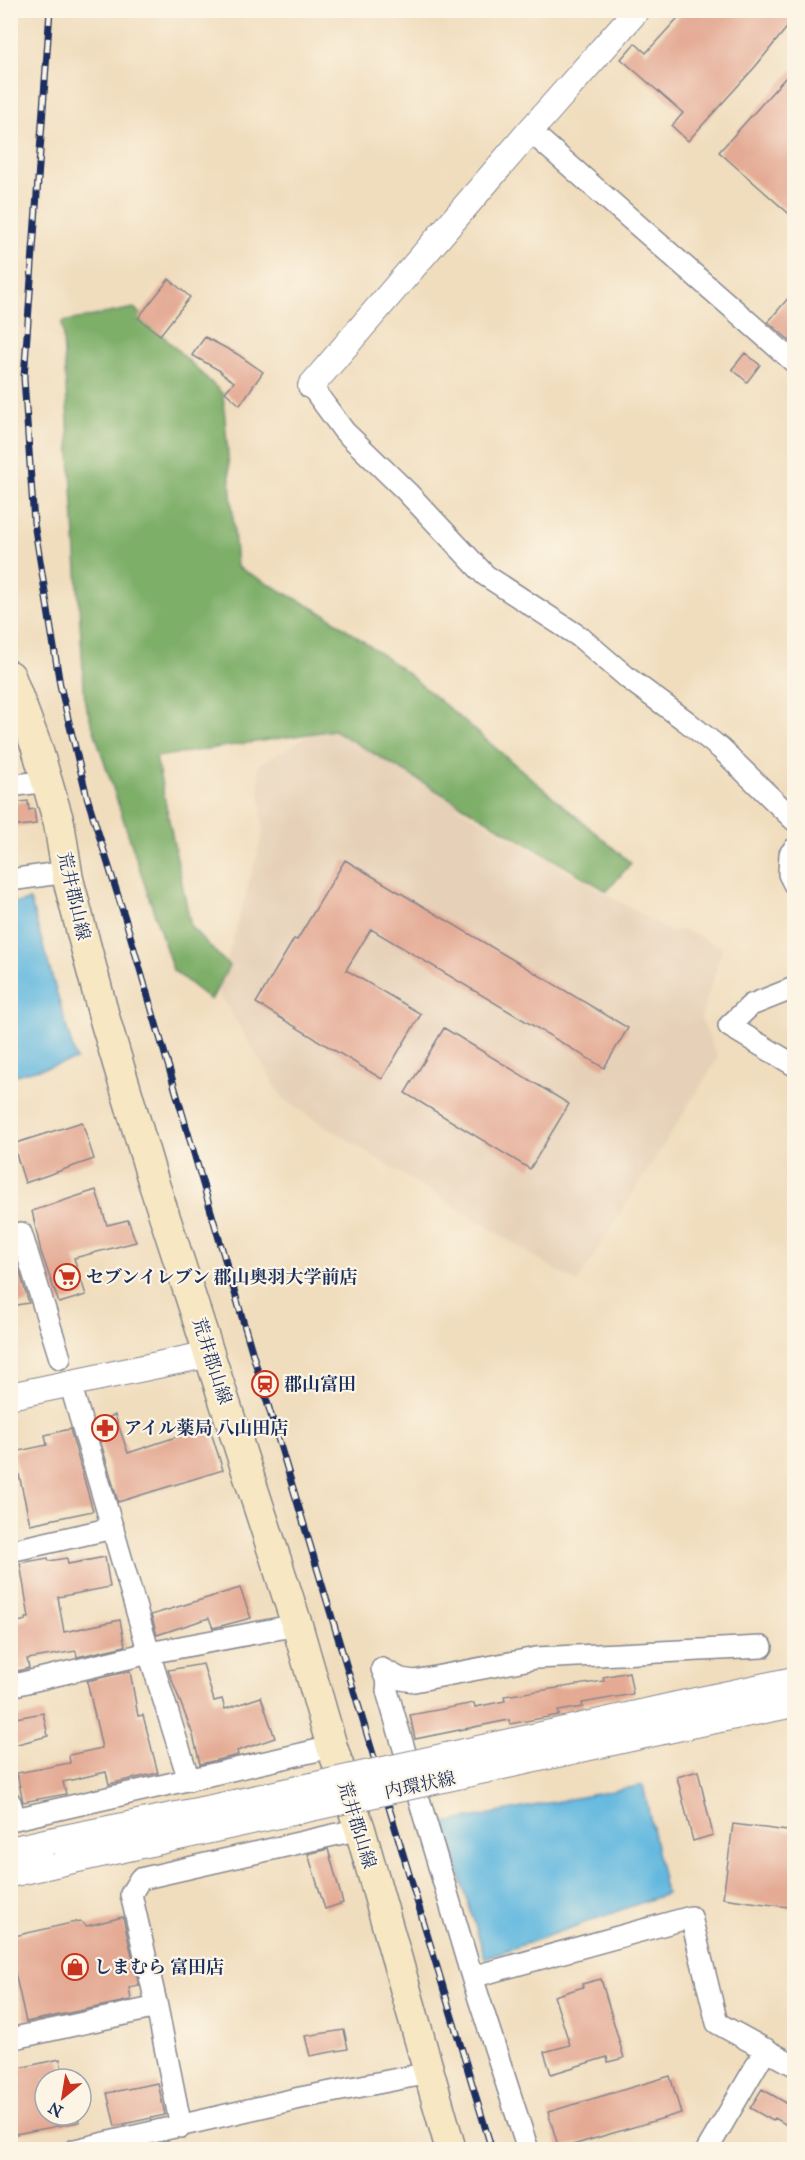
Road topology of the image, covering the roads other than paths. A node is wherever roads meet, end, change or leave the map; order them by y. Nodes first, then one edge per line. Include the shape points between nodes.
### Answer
1 (637, 10) edge
2 (530, 131) junction
3 (795, 362) edge
4 (311, 386) joint
5 (10, 676) edge
6 (47, 781) junction
7 (10, 786) edge
8 (795, 820) edge
9 (795, 849) edge
10 (67, 872) junction
11 (10, 880) edge
12 (795, 884) edge
13 (795, 988) edge
14 (795, 1065) edge
15 (10, 1235) edge
16 (210, 1354) junction
17 (60, 1358) dead end
18 (70, 1383) junction
19 (10, 1396) edge
20 (113, 1528) junction
21 (10, 1551) edge
22 (297, 1625) junction
23 (762, 1647) dead end
24 (149, 1653) junction
25 (795, 1680) edge
26 (10, 1686) edge
27 (795, 1704) edge
28 (682, 1716) junction
29 (332, 1747) junction
30 (189, 1780) junction
31 (10, 1802) edge
32 (360, 1829) junction
33 (10, 1850) edge
34 (10, 1874) edge
35 (472, 1977) junction
36 (157, 2007) junction
37 (10, 2039) edge
38 (766, 2049) junction
39 (795, 2065) edge
40 (429, 2073) junction
41 (181, 2127) junction
42 (75, 2150) edge
43 (451, 2150) edge
44 (528, 2150) edge
45 (706, 2150) edge

1 - 2 street
2 - 3 street
2 - 4 street
4 - 8 street via 344,431 485,575 580,637 721,749
5 - 6 main road, 荒井郡山線
6 - 7 street
6 - 10 main road, 荒井郡山線
9 - 12 street via 790,854 789,874
10 - 11 street
10 - 16 main road, 荒井郡山線 via 105,1020
13 - 14 street via 751,1005 729,1026
15 - 17 street via 21,1233
16 - 18 street
16 - 22 main road, 荒井郡山線
18 - 19 street
18 - 20 street
20 - 21 street
20 - 24 street
22 - 24 street
22 - 29 main road, 荒井郡山線
23 - 35 street via 536,1658 414,1681 382,1669
24 - 26 street
24 - 30 street
25 - 28 street, 内環状線
27 - 28 street, 内環状線
28 - 33 street, bridge
28 - 34 street, 内環状線, bridge
29 - 30 street
29 - 32 main road, 荒井郡山線
30 - 31 street via 15,1819
32 - 36 street via 140,1879 131,1894
32 - 40 main road, 荒井郡山線
35 - 38 street via 691,1917 717,2023
35 - 44 street
36 - 37 street
36 - 41 street
38 - 39 street
38 - 45 street
40 - 41 street via 300,2098
40 - 43 main road, 荒井郡山線
41 - 42 street

